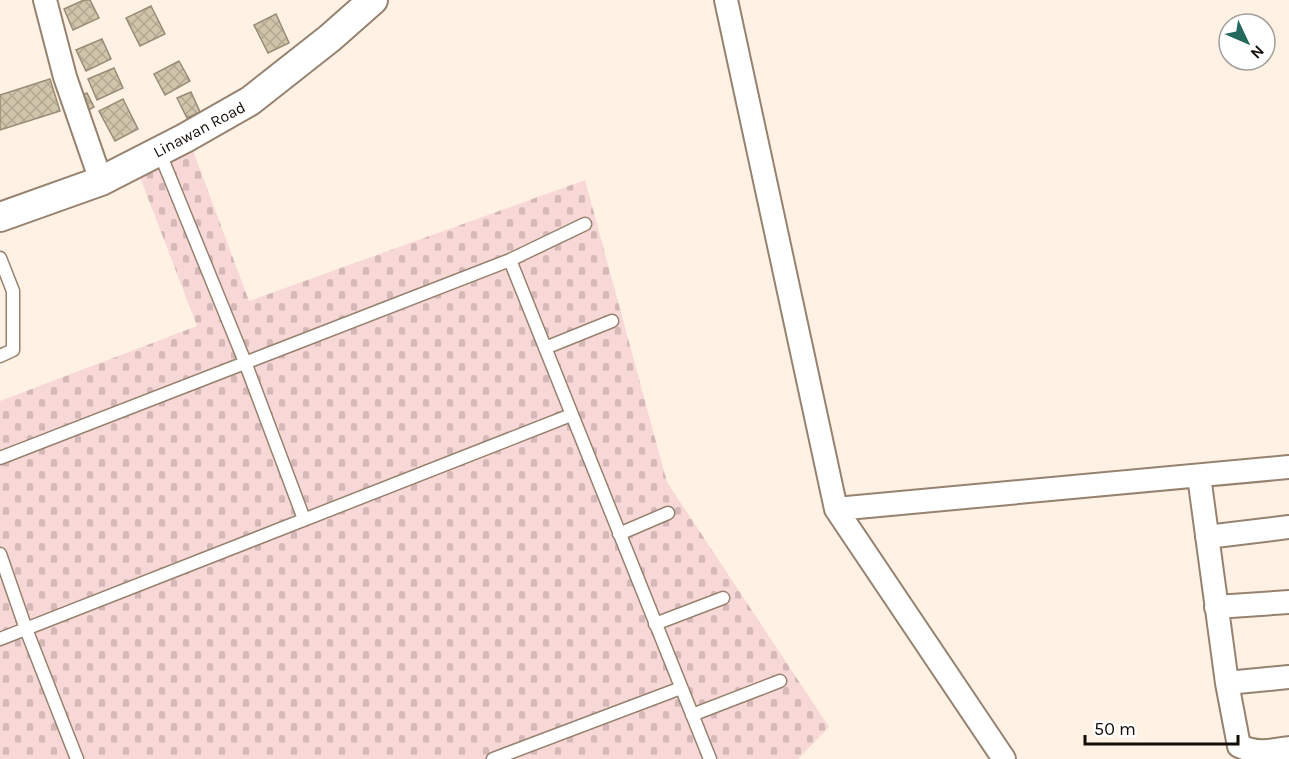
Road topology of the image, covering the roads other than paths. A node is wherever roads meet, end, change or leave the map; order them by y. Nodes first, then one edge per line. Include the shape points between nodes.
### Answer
1 (45, 0) edge
2 (373, 0) edge
3 (726, 0) edge
4 (159, 151) junction
5 (100, 181) junction
6 (0, 217) edge
7 (585, 224) dead end
8 (0, 258) edge
9 (510, 260) junction
10 (612, 321) dead end
11 (544, 348) junction
12 (0, 356) edge
13 (245, 362) junction
14 (571, 415) junction
15 (0, 458) edge
16 (1289, 467) edge
17 (1199, 476) junction
18 (836, 509) junction
19 (668, 513) dead end
20 (304, 519) junction
21 (1289, 527) edge
22 (619, 534) junction
23 (1207, 537) junction
24 (0, 554) edge
25 (723, 598) dead end
26 (1289, 602) edge
27 (1216, 607) junction
28 (655, 624) junction
29 (26, 629) junction
30 (0, 639) edge
31 (1289, 677) edge
32 (780, 681) dead end
33 (1227, 683) junction
34 (681, 688) junction
35 (692, 715) junction
36 (1289, 748) edge
37 (77, 759) edge
38 (493, 759) edge
39 (710, 759) edge
40 (1004, 759) edge

1 - 5 street via 65,77
2 - 4 street, Linawan Road via 250,101
3 - 18 street
4 - 5 street, Linawan Road
4 - 13 lane
5 - 6 street, Linawan Road
7 - 9 lane
8 - 12 lane via 13,291 14,350
9 - 11 lane
9 - 13 lane
10 - 11 lane
11 - 14 lane
13 - 15 lane
13 - 20 lane
14 - 20 lane
14 - 22 lane
16 - 17 street
17 - 18 street
17 - 23 street
18 - 40 street
19 - 22 lane
20 - 29 lane
21 - 23 street
22 - 28 lane
23 - 27 street
24 - 29 lane
25 - 28 lane
26 - 27 street
27 - 33 street
28 - 34 lane
29 - 30 lane
29 - 37 lane
31 - 33 street
32 - 35 lane
33 - 36 street via 1239,746 1263,752
34 - 35 lane
34 - 38 lane
35 - 39 lane

